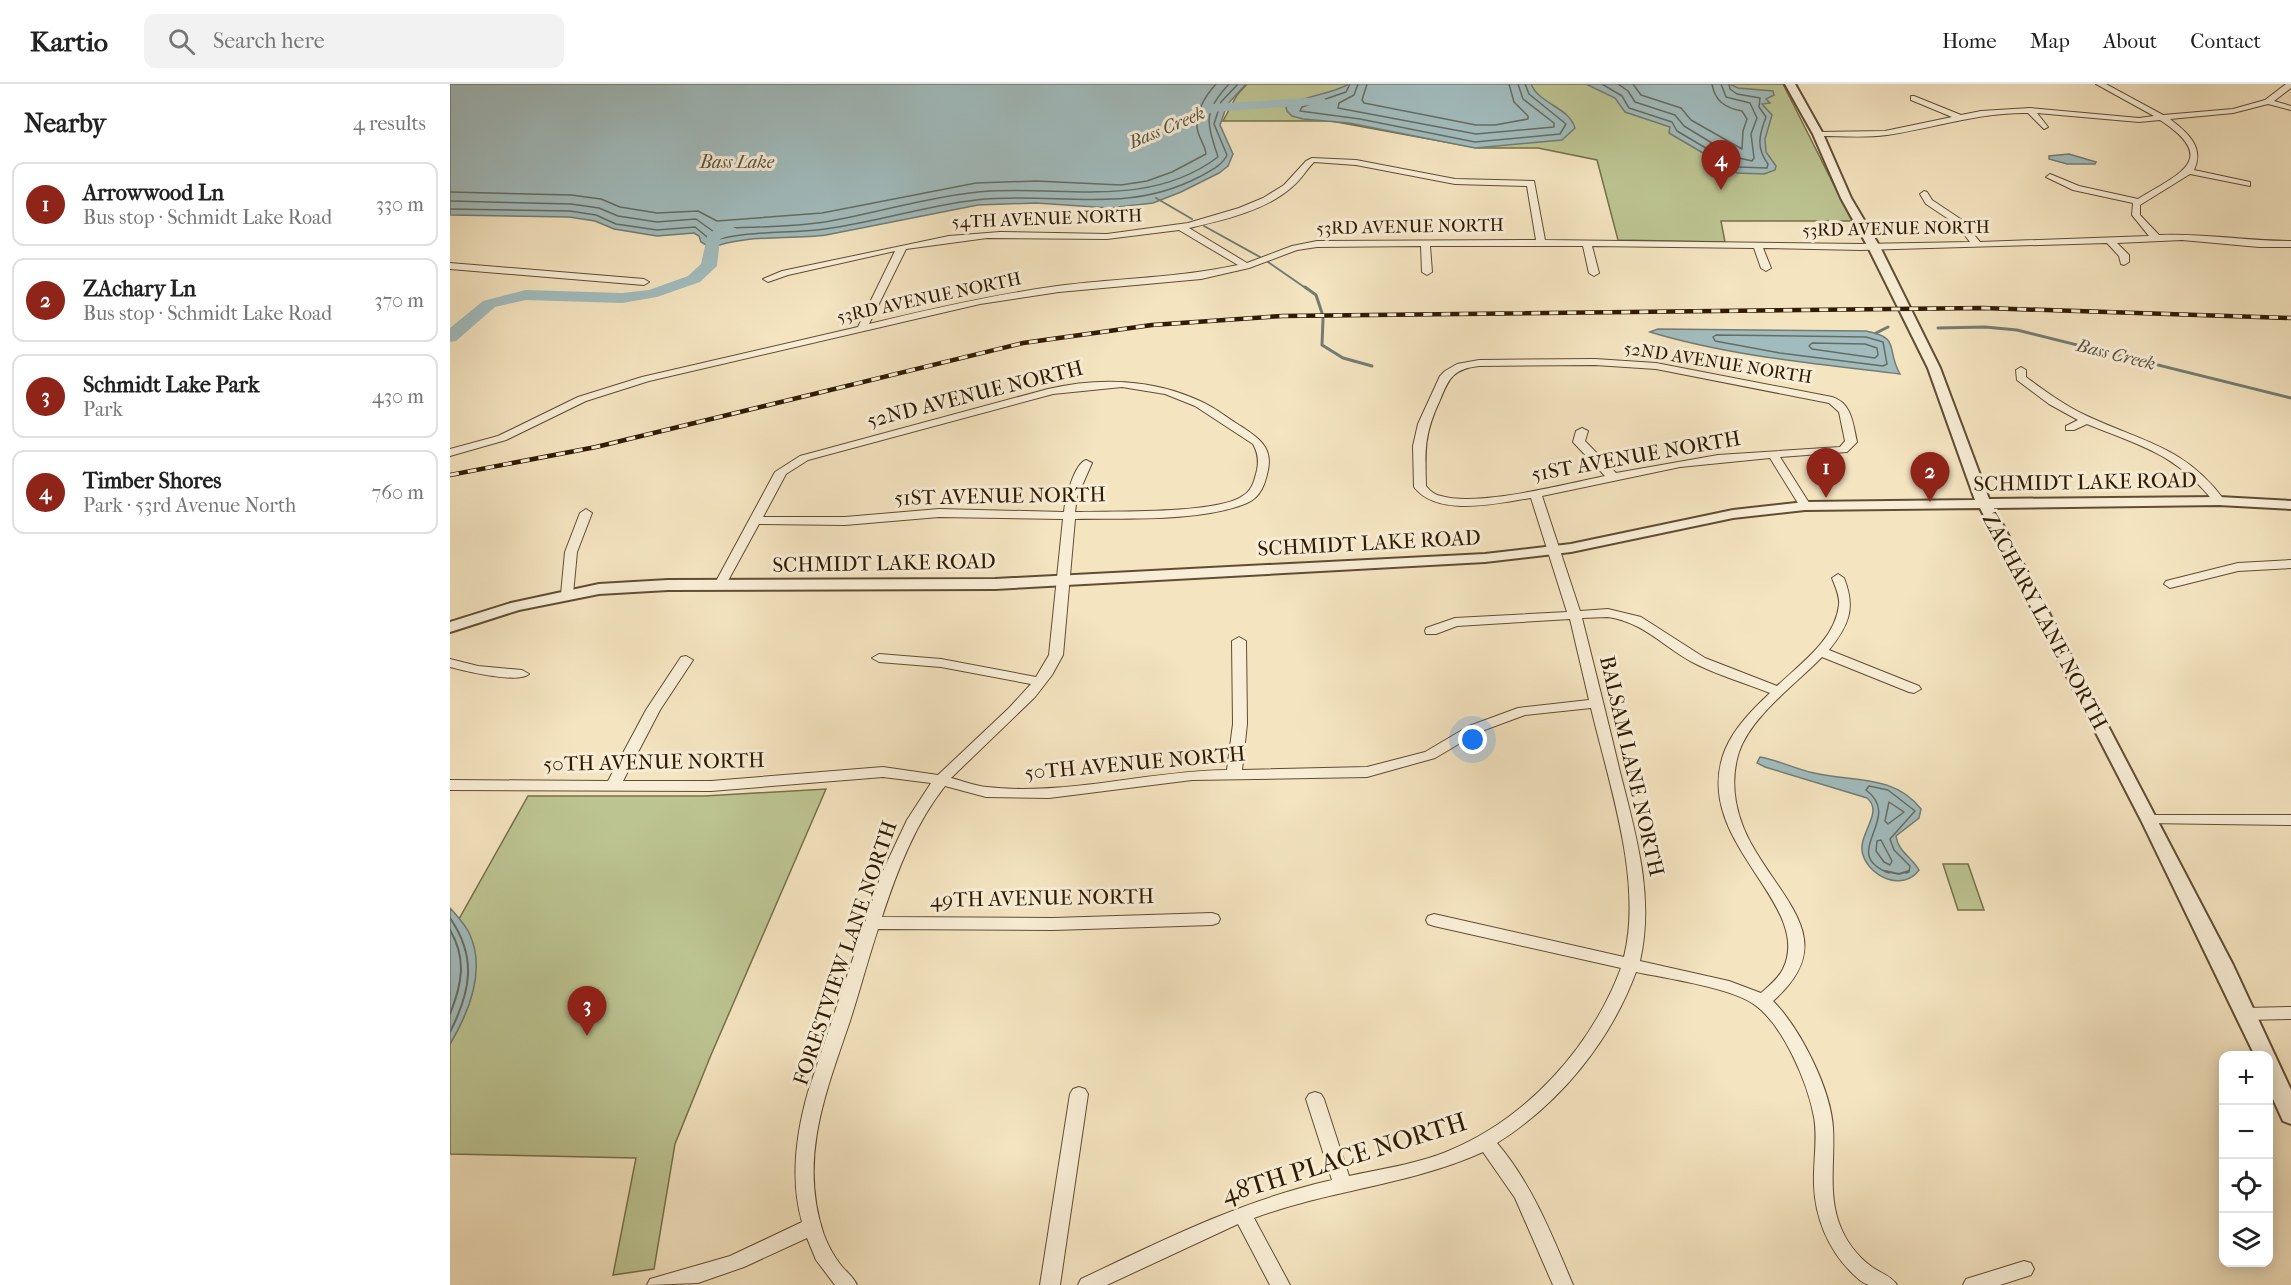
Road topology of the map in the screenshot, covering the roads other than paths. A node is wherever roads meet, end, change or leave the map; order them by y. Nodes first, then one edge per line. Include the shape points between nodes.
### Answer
1 (1790, 84) edge
2 (2115, 84) edge
3 (2291, 84) edge
4 (2101, 85) edge
5 (1914, 98) dead end
6 (2268, 102) junction
7 (2291, 108) edge
8 (2030, 110) junction
9 (1959, 117) junction
10 (2160, 118) junction
11 (2044, 127) dead end
12 (1818, 134) junction
13 (2189, 171) junction
14 (2050, 177) dead end
15 (2247, 184) dead end
16 (1924, 194) dead end
17 (2137, 201) junction
18 (1180, 227) junction
19 (2156, 238) junction
20 (2108, 239) junction
21 (1425, 242) junction
22 (1541, 243) junction
23 (1587, 243) junction
24 (2291, 244) edge
25 (1977, 245) junction
26 (1758, 247) junction
27 (1874, 247) junction
28 (902, 248) junction
29 (2124, 262) dead end
30 (450, 266) edge
31 (1246, 266) junction
32 (1766, 268) dead end
33 (1427, 272) dead end
34 (1594, 273) dead end
35 (768, 279) dead end
36 (644, 282) dead end
37 (862, 328) junction
38 (2021, 369) dead end
39 (1445, 376) joint
40 (2086, 420) junction
41 (2070, 428) dead end
42 (1582, 431) dead end
43 (1851, 442) joint
44 (450, 453) edge
45 (1773, 454) junction
46 (1086, 463) dead end
47 (1613, 477) junction
48 (1536, 494) junction
49 (1245, 500) joint
50 (2219, 501) junction
51 (1985, 505) junction
52 (2291, 505) edge
53 (1805, 506) junction
54 (586, 513) dead end
55 (1068, 516) junction
56 (754, 520) junction
57 (1554, 550) junction
58 (2291, 564) edge
59 (1838, 578) dead end
60 (1064, 580) junction
61 (2170, 584) dead end
62 (720, 585) junction
63 (567, 594) junction
64 (1575, 615) junction
65 (450, 627) edge
66 (1431, 631) dead end
67 (1239, 641) dead end
68 (1820, 651) junction
69 (879, 658) dead end
70 (686, 660) dead end
71 (450, 663) edge
72 (522, 674) dead end
73 (1040, 682) junction
74 (1914, 688) dead end
75 (1778, 691) junction
76 (1598, 703) junction
77 (1234, 774) junction
78 (941, 780) junction
79 (450, 785) edge
80 (613, 786) junction
81 (2150, 820) junction
82 (2291, 820) edge
83 (1212, 918) dead end
84 (1434, 920) dead end
85 (874, 923) junction
86 (1631, 964) junction
87 (1762, 1001) junction
88 (2291, 1013) edge
89 (2246, 1014) junction
90 (2264, 1051) edge
91 (2273, 1074) edge
92 (1078, 1094) dead end
93 (1315, 1100) dead end
94 (2291, 1115) edge
95 (1486, 1143) junction
96 (1343, 1186) junction
97 (1243, 1215) junction
98 (812, 1226) junction
99 (2024, 1269) dead end
100 (657, 1285) edge
101 (847, 1285) edge
102 (1050, 1285) edge
103 (1088, 1285) edge
104 (1280, 1285) edge
105 (1563, 1285) edge
106 (1887, 1285) edge
107 (1973, 1285) edge

1 - 12 street, ZACHARY LANE NORTH
2 - 4 street
3 - 6 street
4 - 10 street
5 - 9 street
6 - 7 street
6 - 10 street via 2233,111
8 - 9 street
8 - 10 street via 2127,119
8 - 11 street
9 - 12 street via 1885,133
10 - 13 street via 2193,147
12 - 27 street, ZACHARY LANE NORTH via 1846,198
13 - 15 street
13 - 17 street
14 - 17 street via 2076,188
16 - 25 street via 1929,202 1959,222
17 - 19 street via 2136,215
18 - 22 street, 54TH AVENUE NORTH via 1268,197 1288,186 1312,160 1362,164 1448,180 1531,183
18 - 28 street, 54TH AVENUE NORTH via 1105,237 975,236
18 - 31 street
19 - 20 street, 53RD AVENUE NORTH
19 - 24 street, 53RD AVENUE NORTH
20 - 25 street, 53RD AVENUE NORTH
20 - 29 street via 2124,255
21 - 22 street, 53RD AVENUE NORTH
21 - 31 street, 53RD AVENUE NORTH via 1385,239 1305,245
21 - 33 street
22 - 23 street, 53RD AVENUE NORTH
23 - 26 street, 53RD AVENUE NORTH
23 - 34 street
25 - 27 street, 53RD AVENUE NORTH
26 - 27 street, 53RD AVENUE NORTH
26 - 32 street
27 - 51 street, ZACHARY LANE NORTH via 1934,368
28 - 35 street, 54TH AVENUE NORTH
28 - 37 street
30 - 36 street
31 - 37 street, 53RD AVENUE NORTH via 1176,279 1018,294
37 - 44 street, 53RD AVENUE NORTH via 624,384 582,399 502,438
38 - 40 street via 2020,378
39 - 43 street, 52ND AVENUE NORTH via 1454,369 1479,363 1656,366 1832,400 1843,406
39 - 48 street, 51ST AVENUE NORTH via 1423,424 1420,487 1440,500 1460,502
40 - 41 street
40 - 50 street via 2178,458 2195,471
42 - 47 street via 1579,442
43 - 45 street, 51ST AVENUE NORTH via 1834,452
45 - 47 street, 51ST AVENUE NORTH via 1680,464
45 - 53 street
46 - 55 street, FORESTVIEW LANE NORTH via 1071,497
47 - 48 street, 51ST AVENUE NORTH
48 - 57 street, BALSAM LANE NORTH
49 - 55 street, 51ST AVENUE NORTH via 1209,511
49 - 56 street, 52ND AVENUE NORTH via 1261,480 1263,452 1257,442 1183,397 1122,384 1052,391 828,450 781,472
50 - 51 street, SCHMIDT LAKE ROAD
50 - 52 street, SCHMIDT LAKE ROAD
51 - 53 street, SCHMIDT LAKE ROAD
51 - 81 street, ZACHARY LANE NORTH
53 - 57 street, SCHMIDT LAKE ROAD via 1733,514
54 - 63 street via 569,554
55 - 56 street, 51ST AVENUE NORTH via 939,513 846,520
55 - 60 street, FORESTVIEW LANE NORTH
56 - 62 street
57 - 60 street, SCHMIDT LAKE ROAD via 1485,558
57 - 64 street, BALSAM LANE NORTH
58 - 61 street via 2238,567
59 - 68 street via 1845,606 1836,631
60 - 62 street, SCHMIDT LAKE ROAD via 922,586
60 - 73 street, FORESTVIEW LANE NORTH via 1056,655
62 - 63 street, SCHMIDT LAKE ROAD via 637,586
63 - 65 street, SCHMIDT LAKE ROAD
64 - 66 street via 1455,622
64 - 75 street via 1608,613 1638,620 1699,660
64 - 76 street, BALSAM LANE NORTH
67 - 77 street via 1240,724
68 - 74 street
68 - 75 street
69 - 73 street via 941,663
70 - 80 street via 648,718
71 - 72 street
73 - 78 street, FORESTVIEW LANE NORTH
75 - 87 street via 1736,739 1726,763 1730,805 1748,851 1779,895 1794,928 1790,972
76 - 77 street, 50TH AVENUE NORTH via 1514,714 1474,729 1430,755 1367,772
76 - 86 street, BALSAM LANE NORTH via 1639,892
77 - 78 street, 50TH AVENUE NORTH via 1192,775 1049,793 986,792
78 - 80 street, 50TH AVENUE NORTH via 883,772 750,784
78 - 85 street, FORESTVIEW LANE NORTH via 909,826
79 - 80 street, 50TH AVENUE NORTH
81 - 82 street
81 - 89 street, ZACHARY LANE NORTH
83 - 85 street, 49TH AVENUE NORTH via 1053,924
84 - 86 street
85 - 98 street, FORESTVIEW LANE NORTH via 811,1112 805,1161
86 - 87 street via 1747,992
86 - 95 street, BALSAM LANE NORTH via 1613,1006 1579,1056 1549,1091
87 - 106 street via 1778,1017 1818,1095 1823,1118 1824,1196 1834,1233 1860,1268
88 - 89 street
89 - 90 street, ZACHARY LANE NORTH
91 - 94 street
92 - 102 street
93 - 96 street
95 - 96 street, 48TH PLACE NORTH via 1451,1158
95 - 105 street via 1516,1180
96 - 97 street, 48TH PLACE NORTH via 1276,1202
97 - 103 street, 48TH PLACE NORTH
97 - 104 street
98 - 100 street via 742,1261
98 - 101 street via 822,1252
99 - 107 street

